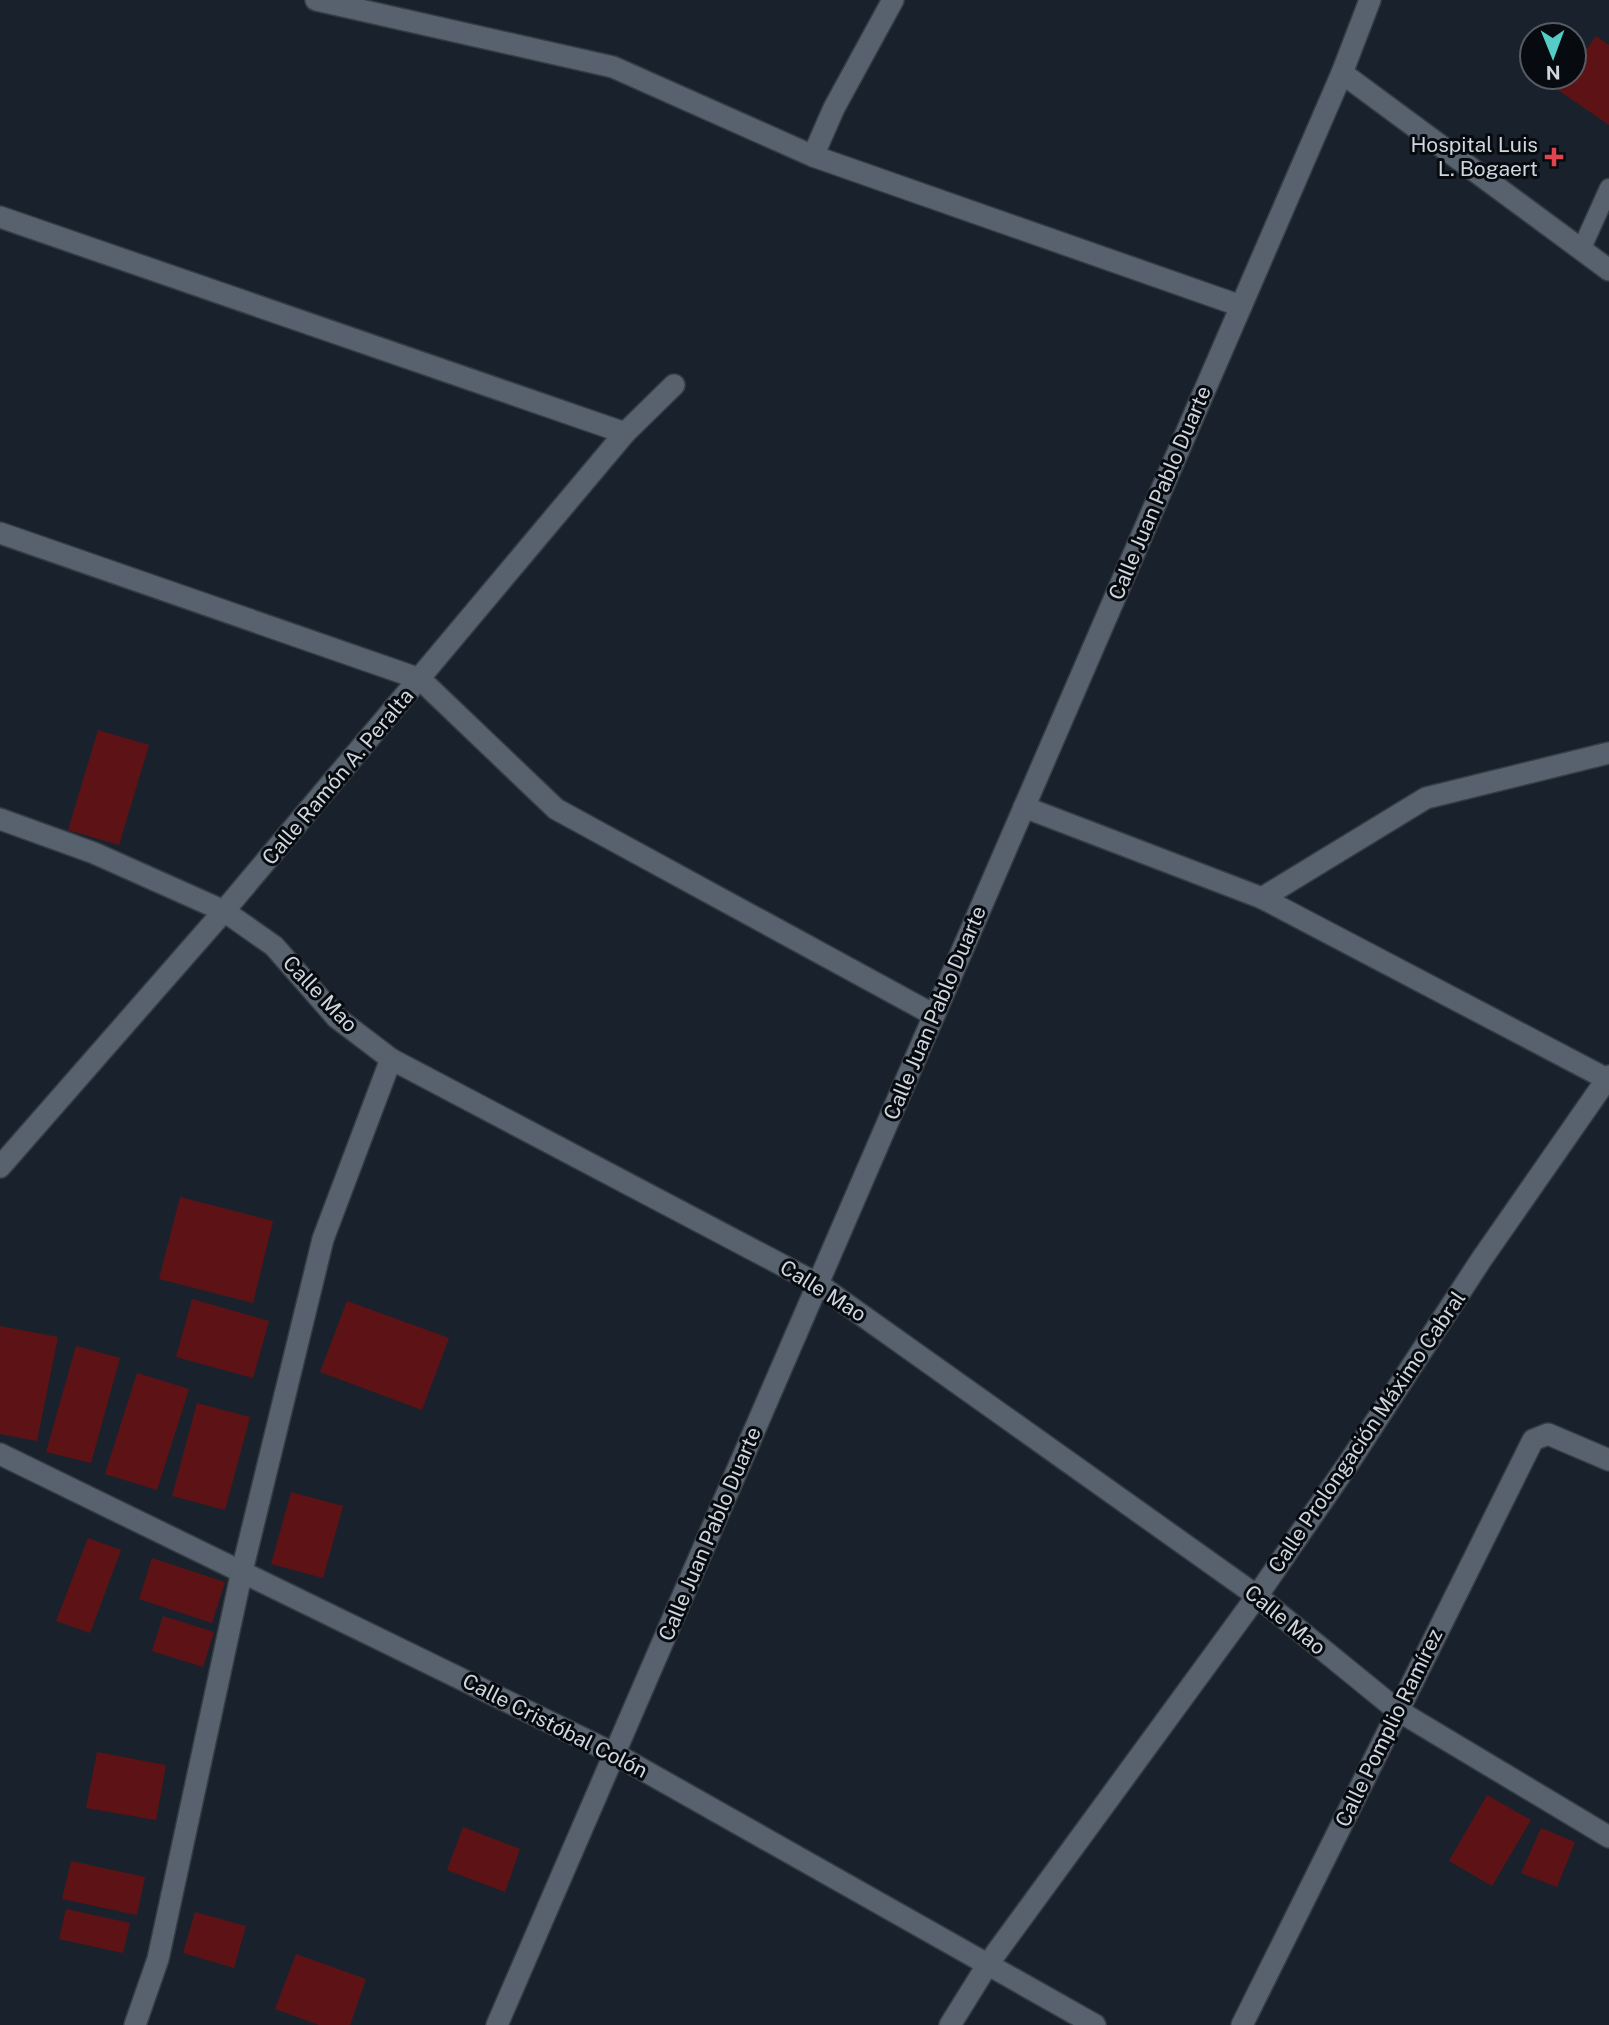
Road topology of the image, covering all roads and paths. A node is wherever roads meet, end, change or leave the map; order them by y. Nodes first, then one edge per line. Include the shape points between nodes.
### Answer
1 (316, 0) edge
2 (893, 0) edge
3 (1370, 0) edge
4 (1342, 74) junction
5 (813, 156) junction
6 (1609, 188) edge
7 (0, 216) edge
8 (1581, 250) junction
9 (1609, 270) edge
10 (1241, 306) junction
11 (674, 386) dead end
12 (625, 433) junction
13 (0, 533) edge
14 (420, 679) junction
15 (1609, 753) edge
16 (1024, 807) junction
17 (0, 820) edge
18 (1262, 898) junction
19 (224, 911) junction
20 (934, 1015) junction
21 (391, 1059) junction
22 (1608, 1077) edge
23 (0, 1164) edge
24 (818, 1283) junction
25 (1605, 1453) edge
26 (0, 1454) edge
27 (242, 1571) junction
28 (1257, 1596) junction
29 (1397, 1710) junction
30 (615, 1754) junction
31 (1609, 1837) edge
32 (988, 1964) junction
33 (135, 2025) edge
34 (497, 2025) edge
35 (950, 2025) edge
36 (1096, 2025) edge
37 (1242, 2025) edge

1 - 5 street via 613,67
2 - 5 street
3 - 4 street, Calle Juan Pablo Duarte
4 - 8 street
4 - 10 street, Calle Juan Pablo Duarte
5 - 10 street
6 - 8 lane
7 - 12 street
8 - 9 street
10 - 16 street, Calle Juan Pablo Duarte
11 - 12 street, Calle Ramón A. Peralta
12 - 14 street, Calle Ramón A. Peralta
13 - 14 street
14 - 19 street, Calle Ramón A. Peralta
14 - 20 street via 556,810
15 - 18 street via 1426,798
16 - 18 street
16 - 20 street, Calle Juan Pablo Duarte
17 - 19 street, Calle Mao via 94,853
18 - 22 street
19 - 21 street, Calle Mao via 274,946 337,1018
19 - 23 street, Calle Ramón A. Peralta
20 - 24 street, Calle Juan Pablo Duarte
21 - 24 street, Calle Mao
21 - 27 street via 323,1239
22 - 28 street, Calle Prolongación Máximo Cabral
24 - 28 street, Calle Mao
24 - 30 street, Calle Juan Pablo Duarte
25 - 29 street, Calle Pomplio Ramírez via 1548,1434 1533,1440
26 - 27 street, Calle Cristóbal Colón
27 - 30 street, Calle Cristóbal Colón
27 - 33 street via 158,1959
28 - 29 street, Calle Mao
28 - 32 street, Calle Prolongación Máximo Cabral
29 - 31 street, Calle Mao
29 - 37 street, Calle Pomplio Ramírez
30 - 32 street, Calle Cristóbal Colón
30 - 34 street, Calle Juan Pablo Duarte
32 - 35 street, Calle Prolongación Máximo Cabral
32 - 36 street, Calle Cristóbal Colón

